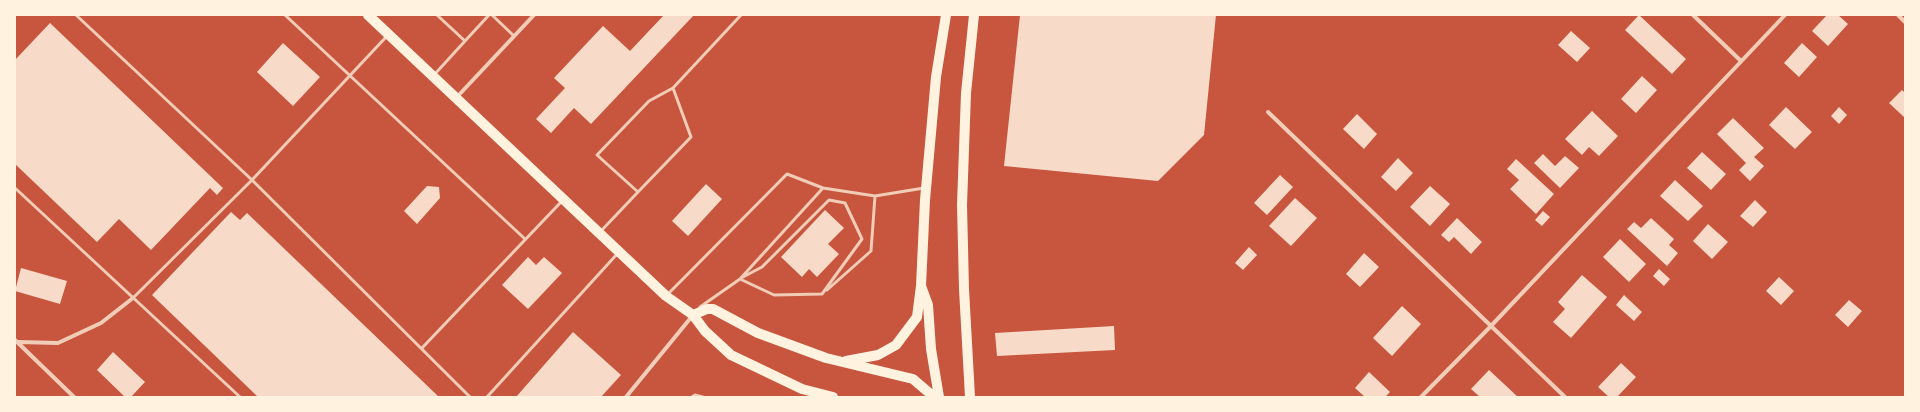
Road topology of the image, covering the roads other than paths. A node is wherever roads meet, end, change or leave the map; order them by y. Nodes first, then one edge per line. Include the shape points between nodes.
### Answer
1 (76, 15) edge
2 (285, 15) edge
3 (368, 15) edge
4 (437, 15) edge
5 (489, 15) edge
6 (492, 15) edge
7 (534, 15) edge
8 (741, 15) edge
9 (946, 15) edge
10 (974, 15) edge
11 (1693, 15) edge
12 (1785, 15) edge
13 (1898, 15) edge
14 (1905, 22) edge
15 (388, 34) junction
16 (514, 36) junction
17 (465, 41) junction
18 (1741, 61) junction
19 (350, 76) junction
20 (433, 77) junction
21 (673, 88) junction
22 (455, 98) junction
23 (1268, 112) dead end
24 (252, 180) junction
25 (15, 188) edge
26 (823, 188) junction
27 (927, 188) junction
28 (638, 192) junction
29 (875, 196) junction
30 (563, 199) junction
31 (599, 233) junction
32 (525, 239) junction
33 (620, 252) junction
34 (740, 279) junction
35 (921, 286) junction
36 (822, 294) junction
37 (666, 296) junction
38 (133, 298) junction
39 (693, 315) junction
40 (1490, 327) junction
41 (17, 341) edge
42 (422, 348) junction
43 (842, 362) junction
44 (74, 397) edge
45 (240, 397) edge
46 (470, 397) edge
47 (487, 397) edge
48 (626, 397) edge
49 (692, 397) edge
50 (703, 397) edge
51 (833, 397) edge
52 (934, 397) edge
53 (939, 397) edge
54 (970, 397) edge
55 (1421, 397) edge
56 (1564, 397) edge

1 - 24 lane
2 - 19 lane
3 - 15 main road
4 - 17 lane
5 - 17 lane
6 - 16 lane
7 - 16 street
8 - 21 lane
9 - 27 main road via 936,77
10 - 54 main road via 966,93 962,205
11 - 18 street
12 - 18 street
13 - 14 street
15 - 19 lane
15 - 20 main road
16 - 22 street
17 - 20 lane
18 - 40 street
19 - 24 lane
19 - 32 lane
20 - 22 main road
21 - 28 lane via 691,137
21 - 28 lane via 649,100 597,155
22 - 30 main road
23 - 40 street
24 - 38 lane
24 - 42 lane
25 - 38 lane
26 - 29 lane
26 - 34 lane
26 - 37 lane via 786,174
27 - 29 lane
27 - 35 main road
28 - 31 lane
29 - 36 lane via 872,251
30 - 31 main road
30 - 32 lane
31 - 33 main road
32 - 42 lane
33 - 37 main road
33 - 47 lane
34 - 36 lane via 774,295
34 - 36 lane via 762,268 829,200 845,204 862,238
34 - 39 lane via 706,302
35 - 43 main road via 917,317 896,345 878,355
35 - 53 main road via 928,305 931,349
37 - 39 main road
38 - 41 street via 101,323 58,343
38 - 45 lane
39 - 43 main road via 713,309 758,333
39 - 48 street
39 - 51 main road via 705,331 731,355 802,389
40 - 55 street
40 - 56 street
41 - 44 street
42 - 46 lane
43 - 52 main road via 913,379
49 - 50 lane

